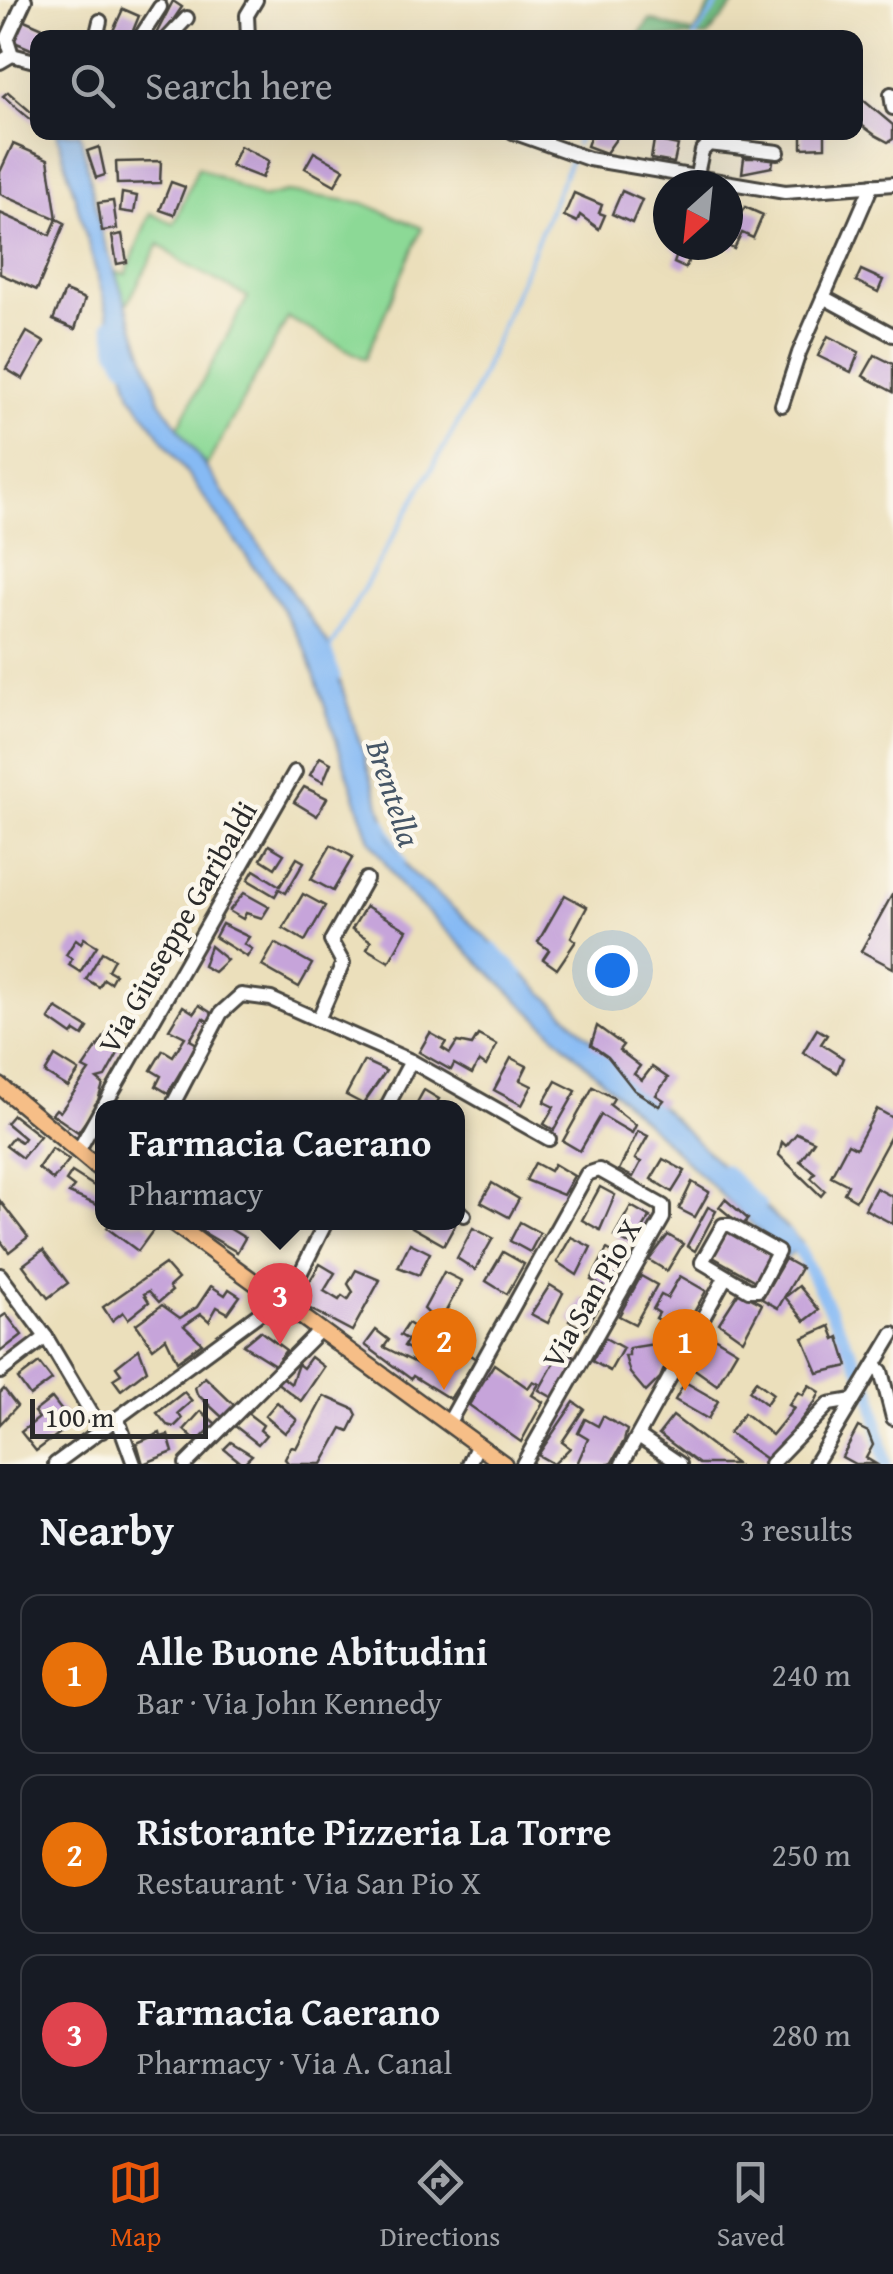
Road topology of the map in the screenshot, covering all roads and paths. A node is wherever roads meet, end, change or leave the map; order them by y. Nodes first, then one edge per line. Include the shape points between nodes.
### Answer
1 (25, 0) edge
2 (256, 0) edge
3 (160, 7) dead end
4 (187, 18) dead end
5 (100, 20) dead end
6 (98, 30) edge
7 (145, 30) edge
8 (176, 30) edge
9 (248, 30) edge
10 (7, 58) edge
11 (535, 140) edge
12 (778, 152) dead end
13 (698, 170) edge
14 (653, 171) edge
15 (893, 184) edge
16 (872, 185) junction
17 (743, 186) edge
18 (823, 297) junction
19 (893, 335) edge
20 (782, 404) dead end
21 (294, 772) dead end
22 (366, 879) dead end
23 (318, 1020) junction
24 (410, 1062) junction
25 (0, 1086) edge
26 (108, 1100) edge
27 (175, 1100) edge
28 (390, 1100) edge
29 (95, 1122) edge
30 (549, 1139) dead end
31 (78, 1151) junction
32 (95, 1164) edge
33 (183, 1230) edge
34 (322, 1230) edge
35 (0, 1275) edge
36 (725, 1278) junction
37 (282, 1302) junction
38 (320, 1330) junction
39 (893, 1334) edge
40 (46, 1337) junction
41 (0, 1372) edge
42 (870, 1372) junction
43 (854, 1397) junction
44 (892, 1409) edge
45 (118, 1420) junction
46 (449, 1422) junction
47 (102, 1431) junction
48 (640, 1436) junction
49 (478, 1444) junction
50 (496, 1462) edge
51 (56, 1464) edge
52 (134, 1464) edge
53 (186, 1464) edge
54 (469, 1464) edge
55 (523, 1464) edge
56 (622, 1464) edge
57 (680, 1464) edge
58 (771, 1464) edge
59 (815, 1464) edge

1 - 10 street via 7,38
2 - 9 street
3 - 7 street
4 - 8 street
5 - 6 street
11 - 14 street via 589,160
12 - 13 street via 708,144
15 - 16 street
16 - 17 street via 784,192
16 - 18 street
18 - 19 street
18 - 20 street
21 - 26 street, Via Giuseppe Garibaldi
22 - 23 street via 331,941 342,963
23 - 24 street
23 - 27 street via 271,999 241,995 221,1013
24 - 28 street
24 - 30 street
25 - 31 main road
29 - 31 street, Via Giuseppe Garibaldi
31 - 32 main road
33 - 37 main road
34 - 37 street
35 - 40 street
36 - 36 street via 758,1290 778,1252 722,1226 702,1262
36 - 48 street
37 - 38 main road
37 - 45 street
38 - 46 main road
38 - 53 street
39 - 42 street
40 - 41 street
40 - 47 street
42 - 43 street
42 - 44 street via 881,1371
43 - 58 street via 828,1404
43 - 59 street
45 - 47 street
45 - 52 street
46 - 49 main road
46 - 55 street, Via San Pio X via 587,1174 599,1170 663,1206 663,1218
47 - 51 street
48 - 56 street
48 - 57 street
49 - 50 main road
49 - 54 street

